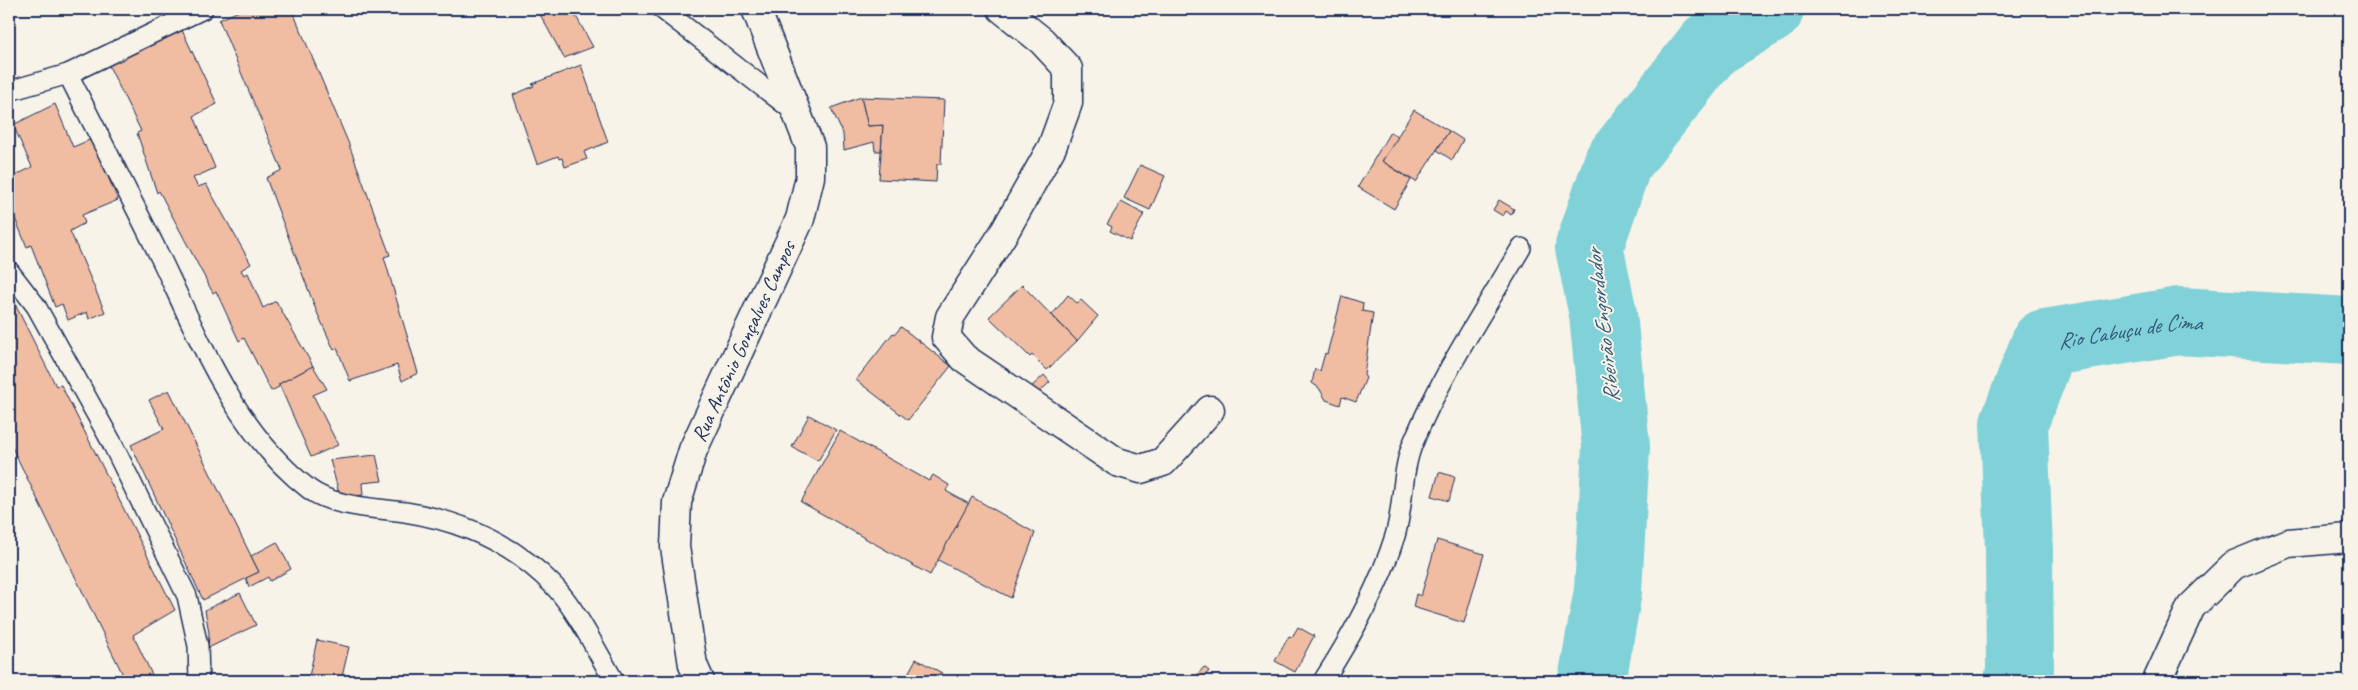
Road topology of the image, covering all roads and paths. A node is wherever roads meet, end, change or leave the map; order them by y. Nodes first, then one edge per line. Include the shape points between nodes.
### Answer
1 (203, 9) edge
2 (662, 9) edge
3 (756, 9) edge
4 (1002, 9) edge
5 (68, 74) junction
6 (9, 91) edge
7 (800, 116) junction
8 (1521, 248) dead end
9 (9, 270) edge
10 (1210, 410) dead end
11 (2349, 538) edge
12 (199, 681) edge
13 (614, 681) edge
14 (700, 681) edge
15 (1323, 681) edge
16 (2157, 681) edge

1 - 5 lane
2 - 7 lane
3 - 7 street, Rua Antônio Gonçalves Campos
4 - 10 street via 1042,41 1068,69 1068,103 1052,147 1005,231 950,317 946,337 964,358 1117,462 1141,469 1163,462
5 - 6 lane
5 - 13 lane via 201,347 255,433 284,468 311,491 348,505 433,516 478,531 521,556 555,587
7 - 14 street, Rua Antônio Gonçalves Campos via 810,147 810,177 800,219 693,450 677,502 674,546 693,665
8 - 15 lane via 1436,394 1412,445 1395,535 1376,587
9 - 12 lane via 36,306 111,440 187,596 198,646
11 - 16 street via 2288,543 2234,565 2191,607

